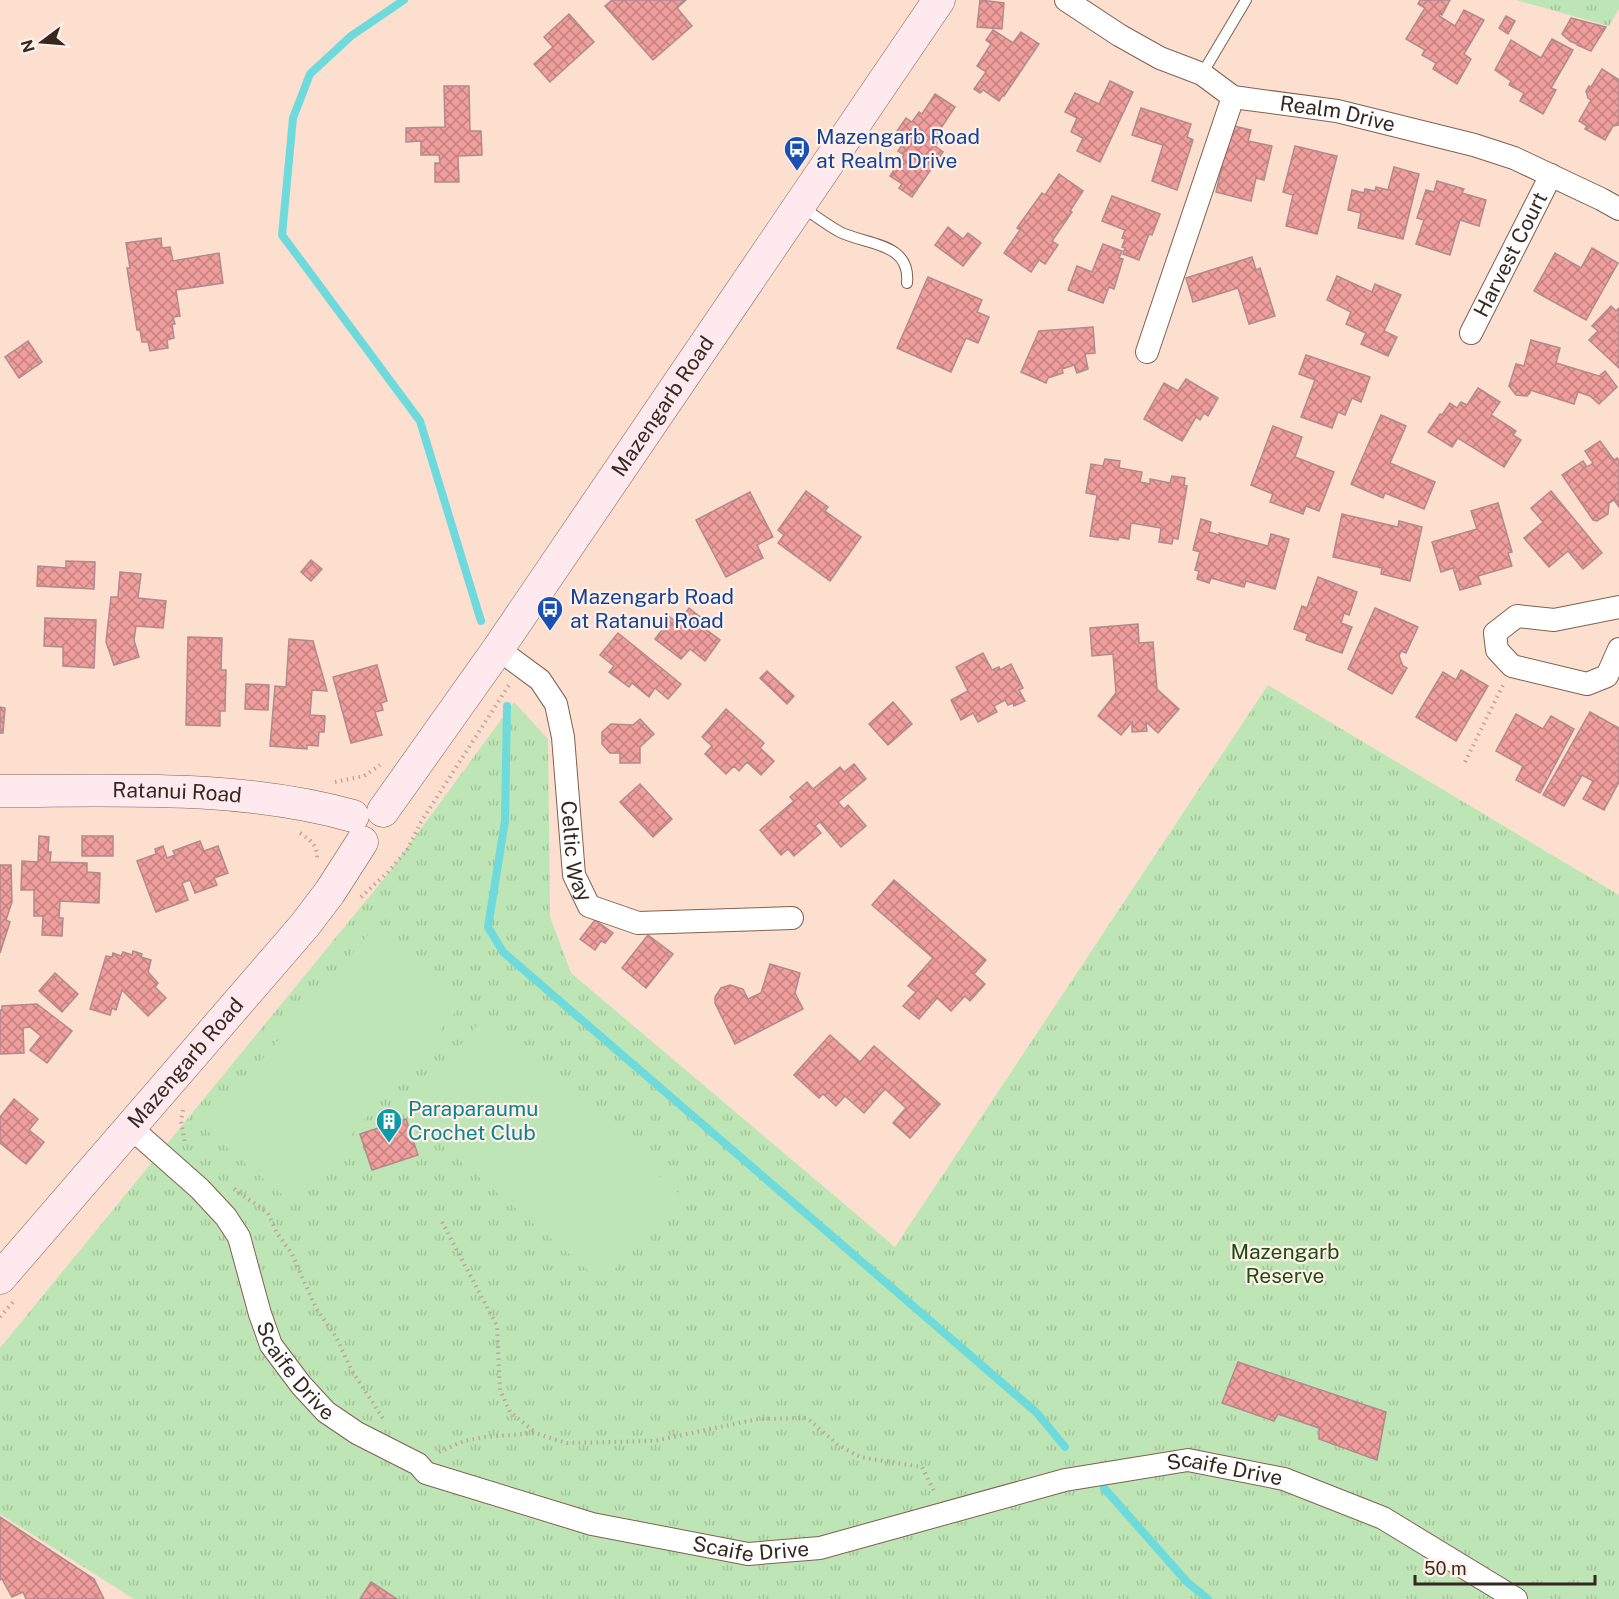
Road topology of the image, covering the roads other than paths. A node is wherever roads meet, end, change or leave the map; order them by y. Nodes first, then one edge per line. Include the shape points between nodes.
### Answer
1 (939, 0) edge
2 (1066, 0) edge
3 (1246, 0) edge
4 (1202, 74) junction
5 (1233, 97) junction
6 (1551, 175) junction
7 (801, 206) junction
8 (1619, 209) edge
9 (908, 283) dead end
10 (1471, 333) dead end
11 (1147, 352) dead end
12 (1619, 607) edge
13 (1619, 649) edge
14 (498, 650) junction
15 (0, 791) edge
16 (366, 823) junction
17 (792, 918) dead end
18 (130, 1127) junction
19 (0, 1278) edge
20 (1516, 1599) edge

1 - 7 main road, Mazengarb Road
2 - 4 street, Realm Drive via 1160,58
3 - 4 lane
4 - 5 street, Realm Drive
5 - 6 street, Realm Drive via 1336,111 1463,142
5 - 11 street
6 - 8 street, Realm Drive
6 - 10 street, Harvest Court
7 - 9 lane via 841,233 888,247 905,263
7 - 14 main road, Mazengarb Road
12 - 13 street via 1554,620 1517,615 1495,633 1497,650 1512,666 1587,684 1607,676
14 - 16 main road, Mazengarb Road
14 - 17 street, Celtic Way via 540,680 556,704 563,737 574,875 589,906 638,922
15 - 16 main road, Ratanui Road via 236,794 316,805
16 - 18 main road, Mazengarb Road via 330,892 305,925
18 - 19 main road, Mazengarb Road
18 - 20 street, Scaife Drive via 200,1189 233,1227 270,1345 301,1385 326,1412 357,1433 418,1464 426,1473 592,1524 748,1554 820,1548 1065,1480 1188,1460 1284,1479 1383,1518

